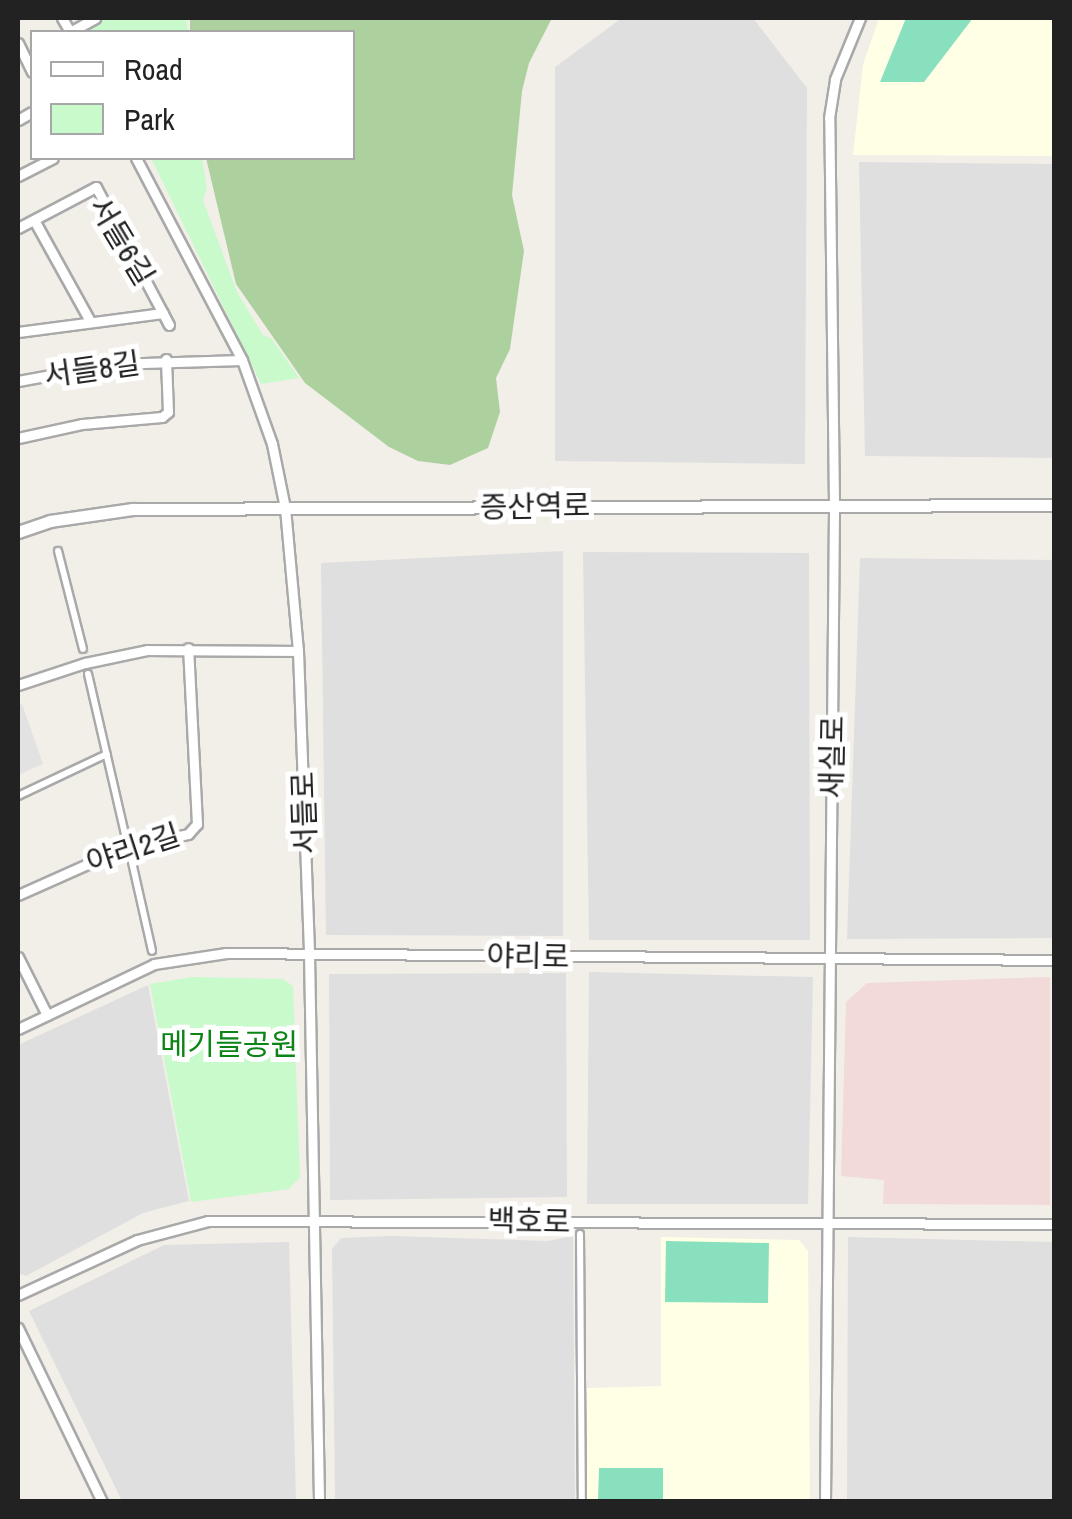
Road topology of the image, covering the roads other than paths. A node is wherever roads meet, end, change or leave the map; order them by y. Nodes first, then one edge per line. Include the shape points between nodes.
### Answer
1 (860, 18) edge
2 (18, 44) edge
3 (30, 68) edge
4 (48, 160) edge
5 (137, 160) edge
6 (18, 176) edge
7 (34, 220) junction
8 (18, 228) edge
9 (163, 314) junction
10 (90, 322) junction
11 (169, 325) dead end
12 (18, 332) edge
13 (166, 359) junction
14 (242, 360) junction
15 (18, 381) edge
16 (18, 438) edge
17 (834, 503) junction
18 (1054, 505) edge
19 (285, 508) junction
20 (18, 532) edge
21 (58, 551) dead end
22 (83, 648) dead end
23 (188, 648) junction
24 (298, 651) junction
25 (88, 674) dead end
26 (18, 685) edge
27 (106, 754) junction
28 (18, 796) edge
29 (126, 838) dead end
30 (132, 862) dead end
31 (18, 895) edge
32 (152, 951) dead end
33 (309, 954) junction
34 (18, 956) edge
35 (830, 959) junction
36 (1054, 960) edge
37 (47, 1015) junction
38 (18, 1030) edge
39 (313, 1219) junction
40 (828, 1223) junction
41 (1054, 1224) edge
42 (580, 1234) dead end
43 (18, 1295) edge
44 (18, 1328) edge
45 (102, 1502) edge
46 (319, 1502) edge
47 (582, 1502) edge
48 (825, 1502) edge

1 - 17 street, 새실로 via 835,79 829,118
2 - 3 street
4 - 6 street
5 - 14 street, 서들로
7 - 8 street, 서들6길
7 - 9 street, 서들6길 via 96,187
7 - 10 street
9 - 10 street, 서들6길
9 - 11 street, 서들6길
10 - 12 street, 서들6길
13 - 14 street, 서들8길
13 - 15 street, 서들8길
13 - 16 street, 서들8길 via 168,412 162,417
14 - 19 street, 서들로 via 272,444
17 - 18 street, 증산역로
17 - 19 street, 증산역로
17 - 35 street, 새실로
19 - 20 street, 증산역로 via 132,509
19 - 24 street, 서들로
21 - 22 street
23 - 24 street
23 - 26 street via 108,657
23 - 31 street, 야리2길 via 197,824 188,834 128,846
24 - 33 street, 서들로
25 - 27 street
27 - 28 street
27 - 29 street
30 - 32 street
33 - 35 street, 야리로
33 - 37 street, 야리로 via 226,953 154,964
33 - 39 street, 서들로
34 - 37 street
35 - 36 street, 야리로
35 - 40 street, 새실로
37 - 38 street, 야리로
39 - 40 street, 백호로
39 - 43 street, 백호로 via 208,1221 167,1229
39 - 46 street, 서들로
40 - 41 street, 백호로
40 - 48 street, 새실로
42 - 47 street
44 - 45 street

